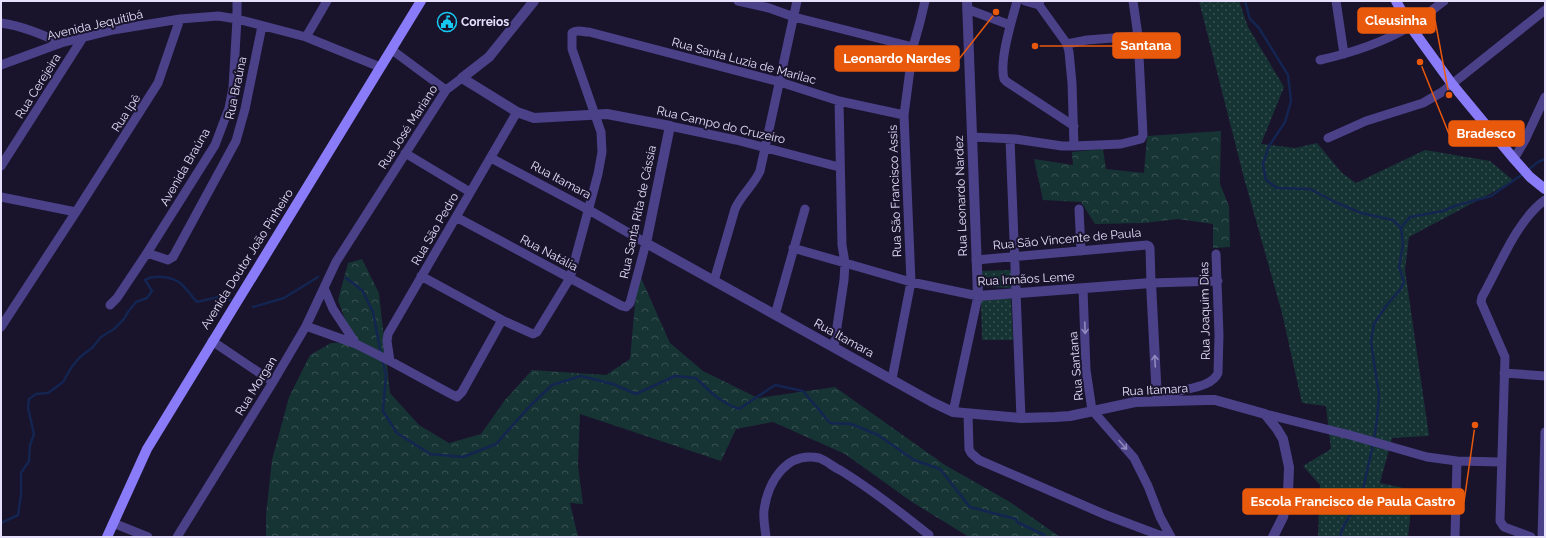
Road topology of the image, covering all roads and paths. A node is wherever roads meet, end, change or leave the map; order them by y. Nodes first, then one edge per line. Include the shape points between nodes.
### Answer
1 (237, 1) edge
2 (328, 1) edge
3 (421, 1) edge
4 (534, 1) edge
5 (738, 1) edge
6 (797, 1) edge
7 (925, 1) edge
8 (1017, 1) edge
9 (1025, 1) edge
10 (1133, 1) edge
11 (1336, 1) edge
12 (1396, 1) edge
13 (1444, 1) edge
14 (1040, 3) edge
15 (967, 5) edge
16 (1545, 10) edge
17 (794, 17) junction
18 (180, 19) junction
19 (237, 19) junction
20 (1, 23) edge
21 (1010, 25) junction
22 (262, 26) junction
23 (1410, 26) junction
24 (1138, 36) junction
25 (306, 37) junction
26 (82, 39) junction
27 (61, 43) junction
28 (1067, 44) junction
29 (913, 47) junction
30 (392, 50) junction
31 (1344, 54) junction
32 (1320, 60) dead end
33 (1, 65) edge
34 (380, 67) junction
35 (462, 78) junction
36 (780, 82) junction
37 (1452, 84) junction
38 (446, 90) junction
39 (1545, 97) edge
40 (838, 100) junction
41 (517, 112) junction
42 (595, 114) junction
43 (904, 115) junction
44 (670, 126) junction
45 (1074, 126) junction
46 (972, 137) junction
47 (1328, 138) dead end
48 (1010, 139) junction
49 (215, 146) junction
50 (1074, 146) junction
51 (765, 148) junction
52 (228, 153) junction
53 (405, 153) junction
54 (491, 158) junction
55 (1515, 160) junction
56 (1, 166) edge
57 (839, 167) junction
58 (1545, 188) edge
59 (470, 192) junction
60 (1, 197) edge
61 (1545, 200) edge
62 (805, 208) dead end
63 (1079, 209) dead end
64 (589, 210) junction
65 (76, 212) junction
66 (456, 217) junction
67 (348, 243) joint
68 (646, 243) junction
69 (793, 248) junction
70 (1081, 251) junction
71 (147, 253) junction
72 (1216, 254) dead end
73 (1015, 256) junction
74 (976, 260) junction
75 (845, 263) junction
76 (421, 276) junction
77 (570, 278) junction
78 (714, 281) junction
79 (1218, 281) junction
80 (911, 282) junction
81 (1151, 283) junction
82 (324, 288) junction
83 (1083, 289) junction
84 (1016, 294) junction
85 (978, 296) junction
86 (630, 303) joint
87 (110, 306) dead end
88 (775, 315) junction
89 (502, 320) junction
90 (306, 326) junction
91 (1, 327) edge
92 (212, 341) junction
93 (356, 344) junction
94 (834, 347) junction
95 (390, 361) junction
96 (1504, 373) junction
97 (1545, 376) edge
98 (892, 379) junction
99 (273, 382) junction
100 (1158, 400) junction
101 (1092, 410) junction
102 (952, 412) junction
103 (968, 414) junction
104 (1265, 414) junction
105 (1021, 418) junction
106 (1545, 432) edge
107 (1457, 461) junction
108 (1501, 462) junction
109 (113, 523) junction
110 (929, 535) dead end
111 (1455, 536) dead end
112 (107, 537) edge
113 (148, 537) edge
114 (177, 537) edge
115 (766, 537) edge
116 (1170, 537) edge
117 (1273, 537) edge
118 (1531, 537) edge
119 (1542, 537) edge

1 - 19 street, Avenida Braúna
2 - 25 street
3 - 30 main road, Avenida Doutor João Pinheiro
4 - 35 street, Rua José Mariano via 489,57
5 - 17 street
6 - 17 street
7 - 29 street, Rua São Francisco Assis
8 - 21 street
9 - 14 street
10 - 24 street
11 - 31 street
12 - 23 main road
13 - 23 street
14 - 28 street
15 - 21 street
15 - 46 street, Rua Leonardo Nardez
16 - 37 street
17 - 29 street
17 - 36 street
18 - 19 street, Avenida Jequitibá via 218,16
18 - 26 street, Avenida Jequitibá via 114,30
18 - 65 street, Rua Ipê via 158,83
19 - 22 street, Avenida Jequitibá
19 - 49 street, Avenida Braúna via 233,88 229,108
20 - 27 street via 34,31
21 - 45 street via 1004,60 1004,78
22 - 25 street, Avenida Jequitibá
22 - 52 street, Rua Braúna via 243,116 236,141
23 - 31 street via 1376,44
23 - 37 main road
24 - 28 street
24 - 50 street via 1143,135 1139,141
25 - 34 street, Avenida Jequitibá
26 - 27 street, Avenida Jequitibá
26 - 56 street, Rua Cerejeira
27 - 33 street, Avenida Jequitibá
28 - 45 street
29 - 43 street, Rua São Francisco Assis
30 - 34 main road, Avenida Doutor João Pinheiro
30 - 38 street
31 - 32 street
34 - 92 main road, Avenida Doutor João Pinheiro
35 - 38 street, Rua José Mariano
35 - 41 street, Rua Campo do Cruzeiro
36 - 40 street, Rua Santa Luzia de Marilac
36 - 42 street, Rua Santa Luzia de Marilac via 578,31 572,33 572,49
36 - 51 street
37 - 47 street via 1423,104 1366,121
37 - 55 main road
38 - 53 street, Rua José Mariano
39 - 55 street
40 - 43 street, Rua Santa Luzia de Marilac
40 - 57 street
41 - 42 street, Rua Campo do Cruzeiro via 540,118
41 - 54 street, Rua São Pedro
42 - 44 street, Rua Campo do Cruzeiro
42 - 64 street via 601,132 602,152
43 - 80 street, Rua São Francisco Assis
44 - 51 street, Rua Campo do Cruzeiro
44 - 68 street, Rua Santa Rita de Cássia
45 - 50 street
46 - 48 street
46 - 74 street, Rua Leonardo Nardez
48 - 50 street
48 - 73 street
49 - 52 street
49 - 71 street, Avenida Braúna
51 - 57 street, Rua Campo do Cruzeiro
51 - 78 street via 758,177 735,209
52 - 71 street, Rua Braúna via 173,257 168,260
53 - 59 street
53 - 67 street, Rua José Mariano
54 - 59 street, Rua São Pedro
54 - 64 street, Rua Itamara
55 - 58 main road via 1530,177
57 - 75 street
59 - 66 street, Rua São Pedro
60 - 65 street
61 - 96 street via 1520,228 1482,297 1482,308 1504,352
62 - 69 street
63 - 70 street
64 - 68 street, Rua Itamara
64 - 77 street
65 - 91 street, Rua Ipê
66 - 76 street, Rua São Pedro
66 - 77 street, Rua Natália
67 - 82 street, Rua Morgan
68 - 78 street, Rua Itamara
68 - 86 street, Rua Santa Rita de Cássia
69 - 75 street, Rua Irmãos Leme
69 - 88 street
70 - 73 street, Rua São Vincente de Paula
70 - 81 street, Rua São Vincente de Paula via 1149,246
71 - 87 street, Avenida Braúna
72 - 79 street, Rua Joaquim Dias
73 - 74 street, Rua São Vincente de Paula
73 - 84 street
74 - 85 street, Rua Leonardo Nardez
75 - 80 street, Rua Irmãos Leme
75 - 94 street
76 - 89 street
76 - 95 street, Rua São Pedro via 388,334 386,341
77 - 86 street, Rua Natália via 622,306 626,307
77 - 89 street via 537,332 533,334
78 - 88 street, Rua Itamara
79 - 81 street, Rua Irmãos Leme
79 - 100 street, Rua Joaquim Dias via 1219,335 1216,376 1200,386
80 - 85 street, Rua Irmãos Leme
80 - 98 street, Rua São Francisco Assis
81 - 83 street, Rua Irmãos Leme
100 -> 81 street, Rua São Vincente de Paula
82 - 90 street, Rua Morgan
82 - 93 street via 333,309
83 - 84 street, Rua Irmãos Leme
83 -> 101 street, Rua Santana via 1086,370
84 - 85 street, Rua Irmãos Leme
84 - 105 street
85 - 102 street, Rua Leonardo Nardez
88 - 94 street, Rua Itamara
89 - 95 street via 458,397
90 - 93 street
90 - 99 street, Rua Morgan
92 - 99 street
92 - 109 main road, Avenida Doutor João Pinheiro via 147,449
93 - 95 street
94 - 98 street, Rua Itamara
96 - 97 street
96 - 108 street
98 - 102 street, Rua Itamara
99 - 114 street, Rua Morgan
100 - 101 street, Rua Itamara
100 - 104 street, Rua Itamara via 1215,400
101 - 105 street, Rua Itamara via 1055,417
101 -> 116 street, Rua Santana via 1134,458
102 - 103 street, Rua Itamara
103 - 105 street, Rua Itamara
103 - 116 street via 969,449 979,460 1106,515
104 - 107 street via 1427,457
104 - 117 street via 1282,439 1289,467 1288,493 1283,517
106 - 119 street
107 - 108 street
107 - 111 street
108 - 118 street via 1501,524 1509,530
109 - 112 main road, Avenida Doutor João Pinheiro
109 - 113 street
110 - 115 street via 890,504 844,473 820,458 806,457 794,459 779,472 768,491 764,511

